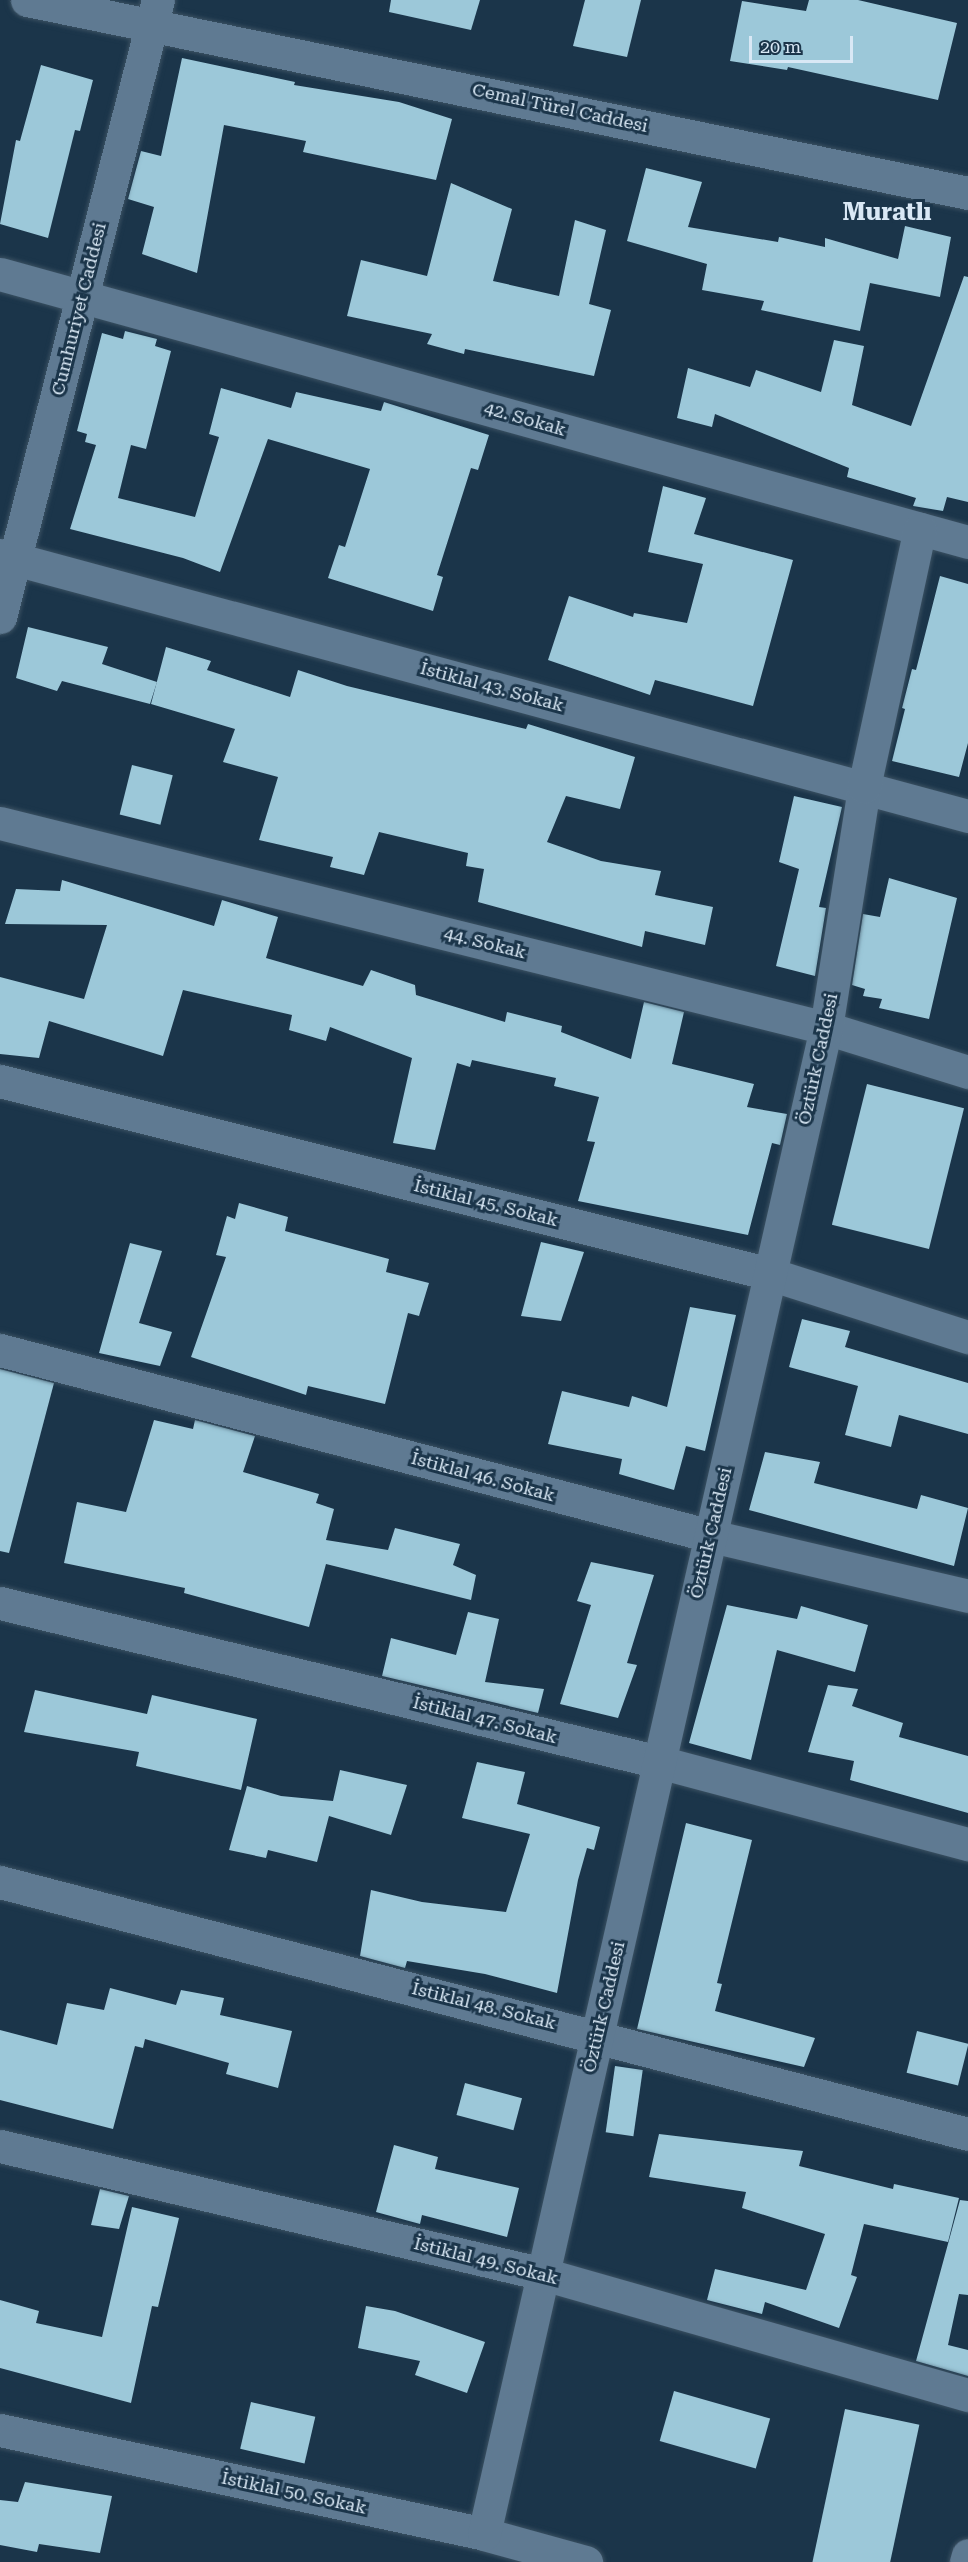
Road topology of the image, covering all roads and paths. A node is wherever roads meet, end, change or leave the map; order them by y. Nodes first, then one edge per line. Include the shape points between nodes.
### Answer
1 (27, 0) edge
2 (155, 12) edge
3 (968, 193) edge
4 (0, 274) edge
5 (82, 295) junction
6 (920, 529) junction
7 (968, 542) edge
8 (8, 556) edge
9 (0, 617) edge
10 (864, 787) junction
11 (968, 816) edge
12 (0, 823) edge
13 (826, 1028) junction
14 (968, 1072) edge
15 (0, 1081) edge
16 (770, 1274) junction
17 (968, 1337) edge
18 (0, 1350) edge
19 (711, 1536) junction
20 (968, 1596) edge
21 (0, 1603) edge
22 (659, 1762) junction
23 (968, 1844) edge
24 (0, 1882) edge
25 (597, 2035) junction
26 (968, 2133) edge
27 (0, 2146) edge
28 (543, 2274) junction
29 (968, 2395) edge
30 (0, 2430) edge
31 (484, 2534) junction
32 (968, 2555) edge
33 (586, 2562) edge
34 (966, 2562) edge

1 - 2 street, Cemal Türel Caddesi
2 - 3 street, Cemal Türel Caddesi
2 - 5 street, Cumhuriyet Caddesi
4 - 5 street, 42. Sokak
5 - 6 street, 42. Sokak
5 - 8 street, Cumhuriyet Caddesi
6 - 7 street, 42. Sokak
6 - 10 street, Öztürk Caddesi
8 - 9 street, Cumhuriyet Caddesi
8 - 10 street, İstiklal 43. Sokak
10 - 11 street, İstiklal 43. Sokak
10 - 13 street, Öztürk Caddesi
12 - 13 street, 44. Sokak
13 - 14 street, 44. Sokak
13 - 16 street, Öztürk Caddesi
15 - 16 street, İstiklal 45. Sokak
16 - 17 street, İstiklal 45. Sokak
16 - 19 street, Öztürk Caddesi
18 - 19 street, İstiklal 46. Sokak
19 - 20 street, İstiklal 46. Sokak
19 - 22 street, Öztürk Caddesi
21 - 22 street, İstiklal 47. Sokak
22 - 23 street, İstiklal 47. Sokak
22 - 25 street, Öztürk Caddesi
24 - 25 street, İstiklal 48. Sokak
25 - 26 street, İstiklal 48. Sokak
25 - 28 street, Öztürk Caddesi
27 - 28 street, İstiklal 49. Sokak
28 - 29 street, İstiklal 49. Sokak
28 - 31 street, Öztürk Caddesi
30 - 31 street, İstiklal 50. Sokak
31 - 33 street, İstiklal 50. Sokak
32 - 34 street

